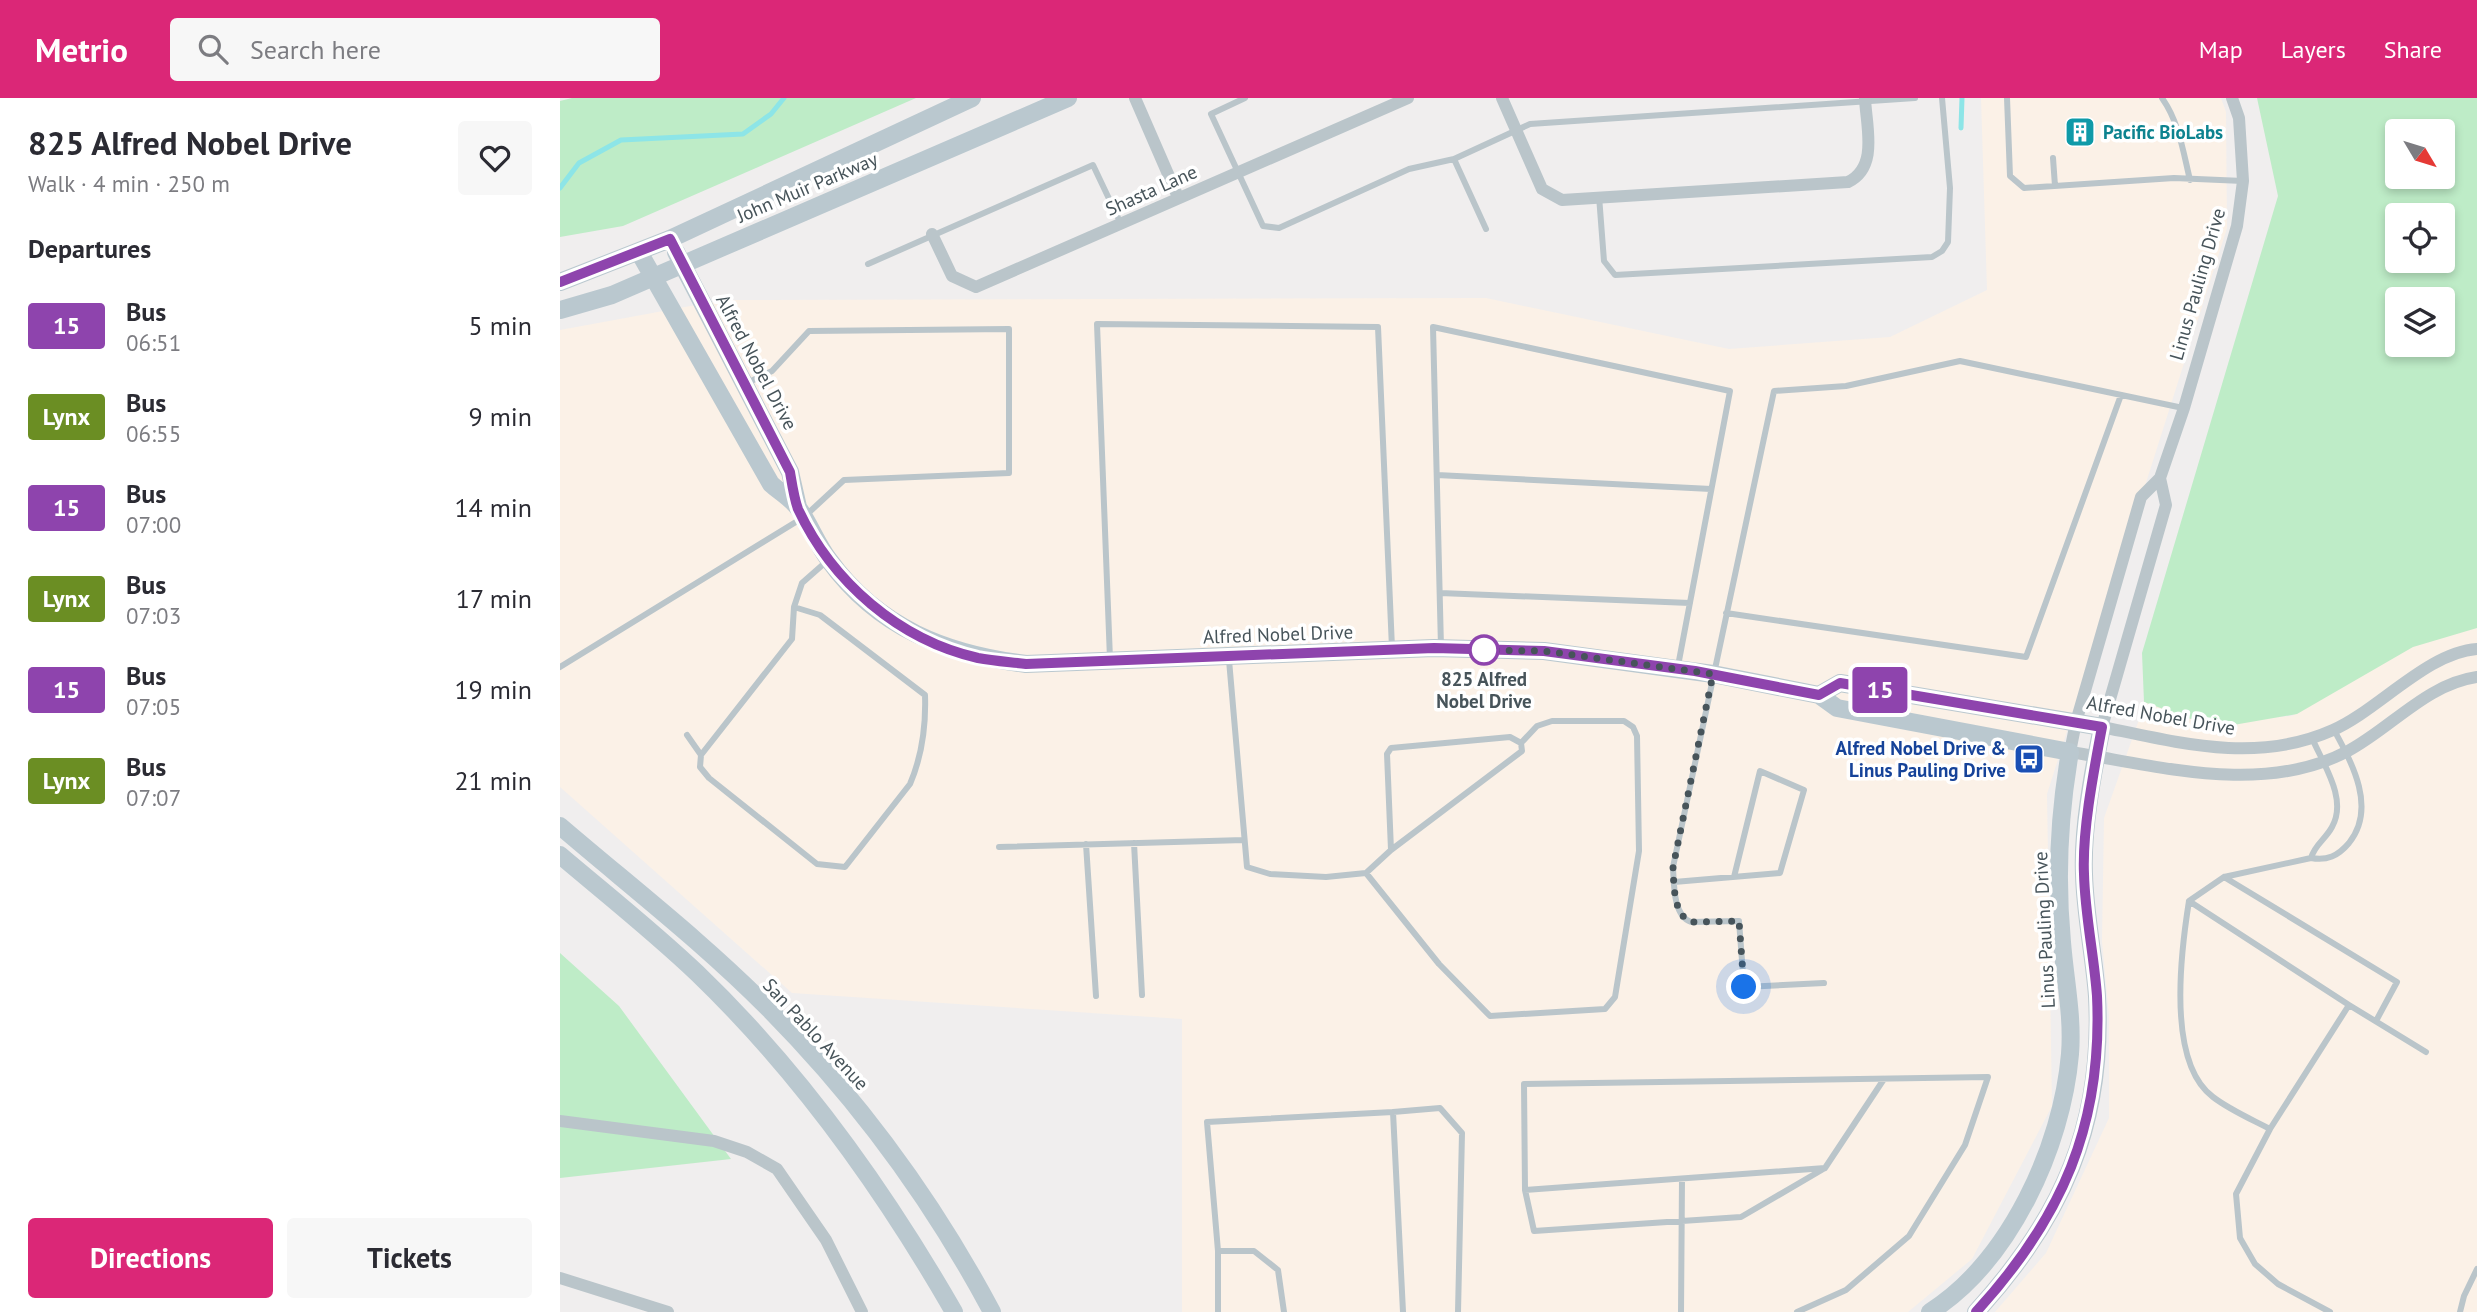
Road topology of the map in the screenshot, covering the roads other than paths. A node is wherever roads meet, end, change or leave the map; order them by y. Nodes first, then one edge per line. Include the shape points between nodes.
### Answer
1 (972, 98) edge
2 (1069, 98) edge
3 (1135, 98) edge
4 (1245, 98) edge
5 (1408, 98) edge
6 (1502, 98) edge
7 (1784, 98) edge
8 (1915, 98) edge
9 (1942, 98) edge
10 (2007, 98) edge
11 (2162, 98) edge
12 (2232, 98) edge
13 (1865, 100) edge
14 (1784, 107) junction
15 (1515, 129) junction
16 (2053, 158) dead end
17 (1454, 159) junction
18 (1238, 173) junction
19 (2189, 180) junction
20 (2243, 180) junction
21 (2055, 186) junction
22 (1599, 196) junction
23 (1178, 197) junction
24 (1121, 224) junction
25 (1486, 229) dead end
26 (932, 234) junction
27 (670, 239) junction
28 (639, 252) junction
29 (681, 263) junction
30 (868, 264) dead end
31 (653, 278) junction
32 (560, 282) edge
33 (560, 310) edge
34 (745, 384) junction
35 (2122, 395) junction
36 (2184, 408) junction
37 (1437, 475) junction
38 (2160, 478) junction
39 (1711, 489) junction
40 (801, 512) junction
41 (829, 559) junction
42 (1440, 593) junction
43 (1690, 603) junction
44 (793, 607) junction
45 (1726, 612) junction
46 (1441, 649) junction
47 (2477, 649) edge
48 (1392, 650) junction
49 (1228, 658) junction
50 (1110, 661) junction
51 (560, 667) edge
52 (1678, 668) junction
53 (1713, 674) junction
54 (2477, 677) edge
55 (1819, 695) junction
56 (2076, 722) junction
57 (2102, 727) junction
58 (2334, 730) junction
59 (687, 735) dead end
60 (2311, 737) junction
61 (1521, 743) junction
62 (2070, 752) junction
63 (2346, 752) junction
64 (701, 755) junction
65 (2096, 756) junction
66 (2321, 761) junction
67 (560, 826) edge
68 (1244, 840) junction
69 (1134, 843) junction
70 (1086, 844) junction
71 (999, 847) dead end
72 (1391, 850) junction
73 (560, 855) edge
74 (2311, 858) junction
75 (1366, 873) junction
76 (1734, 877) junction
77 (2224, 877) junction
78 (1674, 882) junction
79 (2189, 901) junction
80 (1824, 983) dead end
81 (1142, 995) dead end
82 (1096, 996) dead end
83 (2349, 1005) junction
84 (2376, 1021) junction
85 (2426, 1052) dead end
86 (1884, 1079) junction
87 (1393, 1112) junction
88 (560, 1121) edge
89 (2270, 1129) junction
90 (1825, 1168) junction
91 (1682, 1179) junction
92 (1525, 1190) junction
93 (1682, 1221) junction
94 (1218, 1251) junction
95 (2477, 1269) edge
96 (560, 1278) edge
97 (1935, 1311) edge
98 (668, 1312) edge
99 (862, 1312) edge
100 (954, 1312) edge
101 (992, 1312) edge
102 (1219, 1312) edge
103 (1284, 1312) edge
104 (1403, 1312) edge
105 (1458, 1312) edge
106 (1681, 1312) edge
107 (1797, 1312) edge
108 (1976, 1312) edge
109 (2330, 1312) edge
110 (2460, 1312) edge

1 - 27 street, John Muir Parkway
2 - 29 street, John Muir Parkway
3 - 23 street
4 - 18 lane via 1211,114
5 - 18 street, Shasta Lane
6 - 15 street
7 - 14 lane
8 - 13 lane
9 - 22 lane via 1950,188 1948,242 1932,257 1615,275 1604,261
10 - 21 lane via 2010,176 2024,188
11 - 19 lane via 2171,110
12 - 20 street, Linus Pauling Drive via 2239,118
13 - 14 lane
13 - 22 street via 1868,156 1861,173 1848,182
14 - 15 lane via 1530,124
15 - 17 lane
15 - 22 street via 1542,189 1562,200
16 - 21 lane
17 - 18 lane via 1409,169 1279,228 1263,226
17 - 25 lane
18 - 23 street, Shasta Lane
19 - 20 lane
19 - 21 lane
20 - 36 street, Linus Pauling Drive via 2237,226
23 - 24 street, Shasta Lane
24 - 26 street, Shasta Lane via 976,287 952,276
24 - 26 lane via 1093,164
26 - 30 lane
27 - 28 street, John Muir Parkway
27 - 29 street, Alfred Nobel Drive
28 - 31 street, Alfred Nobel Drive
28 - 32 street, John Muir Parkway
29 - 31 street, John Muir Parkway
29 - 34 street, Alfred Nobel Drive
31 - 33 street, John Muir Parkway
31 - 40 street, Alfred Nobel Drive via 758,464 771,484
34 - 40 street, Alfred Nobel Drive via 790,472
34 - 40 lane via 772,371 810,331 1009,329 1009,473 844,480
35 - 36 lane
35 - 45 lane via 1960,361 1846,386 1774,391
35 - 45 lane via 2026,657
36 - 38 street, Linus Pauling Drive
37 - 39 lane
37 - 39 lane via 1433,327 1730,391
37 - 42 lane
38 - 56 street, Linus Pauling Drive via 2141,497
38 - 57 street, Linus Pauling Drive via 2166,505
39 - 43 lane
40 - 41 street, Alfred Nobel Drive
40 - 51 lane
41 - 44 lane via 802,583
41 - 50 street, Alfred Nobel Drive via 865,602 931,642 978,658 1026,664
42 - 43 lane
42 - 46 lane
43 - 52 lane
44 - 64 lane via 792,639
44 - 64 lane via 820,615 925,695 926,715 910,784 845,867 817,864 709,778 700,767
45 - 53 lane
46 - 48 street, Alfred Nobel Drive
46 - 52 street, Alfred Nobel Drive via 1544,651
47 - 58 street, Alfred Nobel Drive via 2423,670
48 - 49 street, Alfred Nobel Drive
48 - 50 lane via 1378,327 1097,324
49 - 50 street, Alfred Nobel Drive
49 - 68 lane
52 - 53 street, Alfred Nobel Drive
53 - 55 street, Alfred Nobel Drive
53 - 78 lane via 1673,867
54 - 63 street, Alfred Nobel Drive via 2462,679 2409,708
55 - 56 street, Alfred Nobel Drive via 1840,683
55 - 62 street, Alfred Nobel Drive via 1837,708
56 - 57 street, Alfred Nobel Drive
56 - 62 street, Linus Pauling Drive
57 - 60 street, Alfred Nobel Drive via 2213,749 2280,746
57 - 65 street, Linus Pauling Drive
58 - 60 street, Alfred Nobel Drive
58 - 63 lane
59 - 64 lane
60 - 66 lane
61 - 72 lane via 1522,751
61 - 72 lane via 1510,737 1391,748 1387,754
61 - 75 lane via 1537,726 1552,722 1624,721 1637,736 1639,850 1615,997 1605,1009 1490,1016 1439,964
62 - 65 street, Alfred Nobel Drive
62 - 97 street, Linus Pauling Drive via 2058,867 2070,1002 2065,1088 2046,1153 2014,1222 1970,1279
63 - 66 street, Alfred Nobel Drive
63 - 74 lane via 2360,787 2360,825 2338,854 2325,860
65 - 66 street, Alfred Nobel Drive via 2237,776 2279,773
65 - 108 street, Linus Pauling Drive via 2084,875 2097,1006 2091,1105 2074,1163 2054,1208 2022,1258
66 - 74 lane via 2337,809 2333,825 2315,845
67 - 101 street, San Pablo Avenue via 721,965 808,1051 924,1197
68 - 69 lane
68 - 75 lane via 1247,867 1269,874 1326,877
69 - 70 lane
69 - 81 lane
70 - 71 lane
70 - 82 lane
72 - 75 lane
73 - 100 street via 697,973 748,1026 840,1137 886,1201
74 - 77 lane
76 - 76 lane via 1760,771 1804,790 1780,873
76 - 78 lane
77 - 79 lane
77 - 84 lane via 2397,982
78 - 80 lane via 1684,920 1739,921 1744,987
79 - 83 lane
79 - 89 lane via 2180,960 2188,1062 2211,1096
83 - 84 lane
83 - 89 lane
84 - 85 lane
86 - 90 lane
86 - 92 lane via 1524,1084
86 - 107 lane via 1988,1077 1965,1145 1909,1236 1846,1290
87 - 94 lane via 1207,1122
87 - 104 lane
87 - 105 lane via 1440,1108 1462,1133
88 - 99 street via 714,1141 777,1169 826,1240
89 - 109 lane via 2236,1194 2240,1238 2255,1264 2277,1284
90 - 91 lane
90 - 93 lane via 1741,1217
91 - 92 lane
91 - 93 lane
92 - 93 lane via 1534,1231
93 - 106 lane
94 - 102 lane
94 - 103 lane via 1254,1251 1278,1270
95 - 110 lane
96 - 98 street

